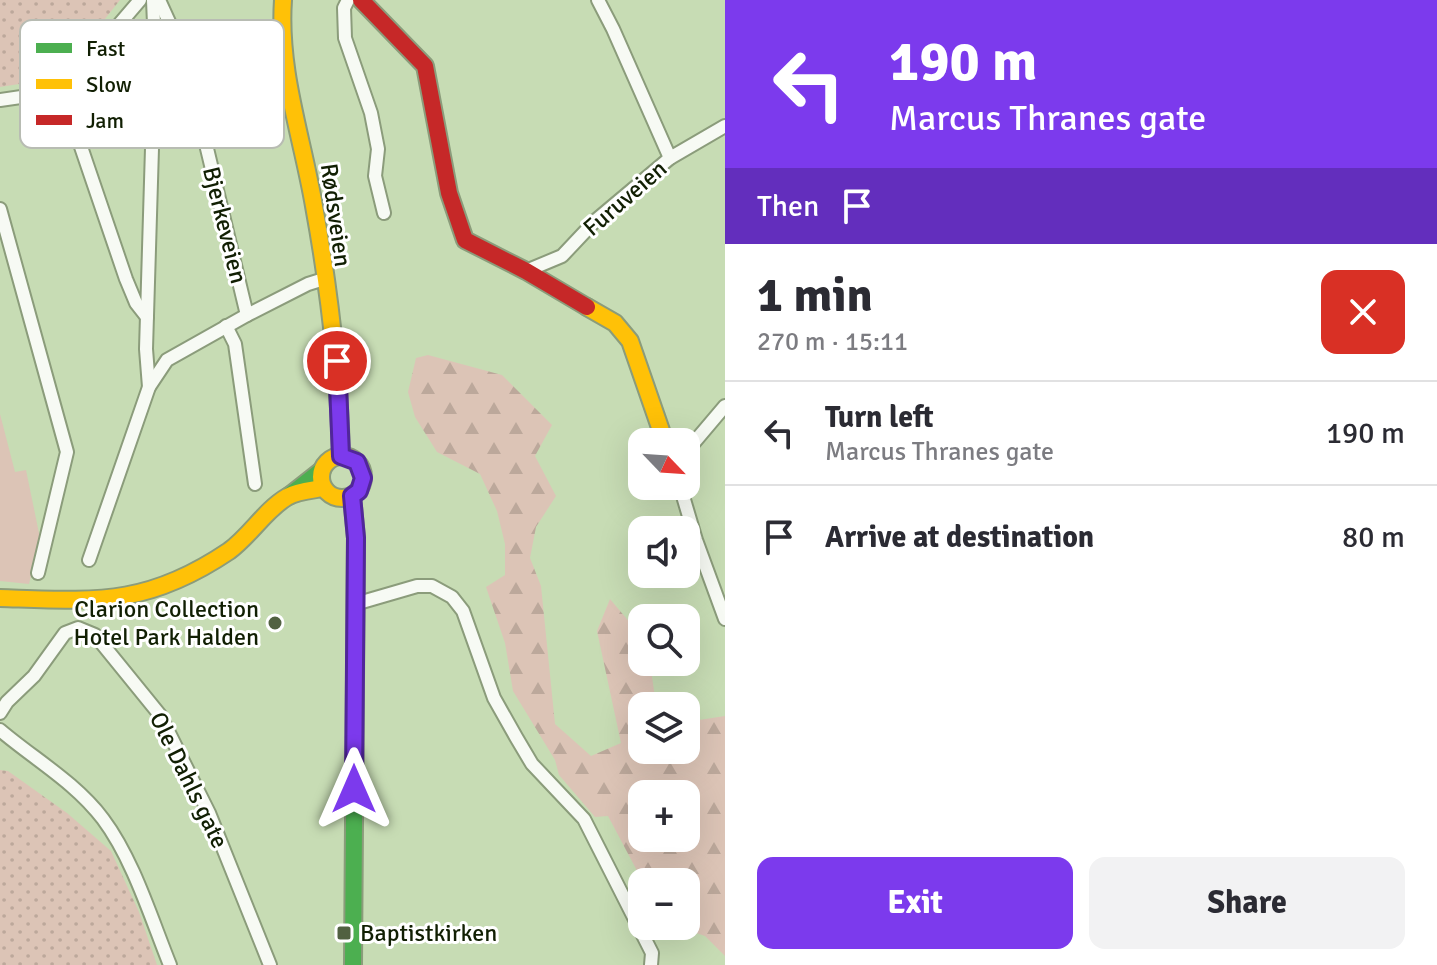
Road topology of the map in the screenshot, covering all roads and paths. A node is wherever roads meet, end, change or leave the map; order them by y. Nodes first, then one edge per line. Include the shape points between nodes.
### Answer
1 (140, 0) edge
2 (153, 0) edge
3 (159, 0) edge
4 (283, 0) edge
5 (348, 0) edge
6 (361, 0) edge
7 (598, 0) edge
8 (123, 20) edge
9 (154, 20) edge
10 (168, 20) edge
11 (282, 20) edge
12 (284, 64) edge
13 (20, 97) edge
14 (0, 100) edge
15 (725, 126) edge
16 (81, 148) edge
17 (152, 148) edge
18 (207, 148) edge
19 (670, 158) junction
20 (0, 209) edge
21 (384, 213) dead end
22 (526, 271) junction
23 (324, 279) junction
24 (247, 315) junction
25 (147, 317) junction
26 (226, 326) junction
27 (149, 387) junction
28 (725, 406) edge
29 (660, 428) edge
30 (700, 435) edge
31 (341, 456) junction
32 (322, 470) junction
33 (255, 484) dead end
34 (323, 488) junction
35 (288, 496) junction
36 (352, 496) junction
37 (684, 500) edge
38 (89, 560) dead end
39 (38, 573) dead end
40 (0, 598) edge
41 (355, 604) junction
42 (725, 619) edge
43 (0, 713) edge
44 (0, 730) edge
45 (170, 965) edge
46 (270, 965) edge
47 (353, 965) edge
48 (651, 965) edge

1 - 8 street
2 - 9 street, Rødsveien
3 - 10 street, Bjerkeveien
4 - 11 main road, Rødsveien
5 - 21 street via 345,38 371,113 378,149 375,176
6 - 22 main road via 425,66 449,193 465,240
7 - 19 street
12 - 23 main road, Rødsveien
13 - 14 street
15 - 19 street, Furuveien
16 - 25 street via 126,279
17 - 25 street, Rødsveien
18 - 24 street, Bjerkeveien
19 - 22 street, Furuveien via 562,256
20 - 39 street via 67,452
22 - 29 main road via 615,323 630,341
23 - 24 street, Rødsveien
23 - 31 main road via 337,361
24 - 26 street, Rødsveien
25 - 27 street, Rødsveien
26 - 27 street, Rødsveien via 174,354
26 - 33 street via 235,344
27 - 38 street, Rødsveien
28 - 30 street
31 - 32 main road
31 - 36 main road via 357,462 363,474 361,487
32 - 34 main road
32 - 35 main road
34 - 35 main road
34 - 36 main road via 335,498
35 - 40 main road via 232,549 165,586 94,601
36 - 41 main road
37 - 42 street
41 - 47 main road
41 - 48 street via 417,586 437,587 452,597 463,611 494,698 532,764 584,819 652,953
43 - 46 street, Ole Dahls gate via 69,630 95,635 160,715 209,813
44 - 45 street via 57,773 102,817 123,851

